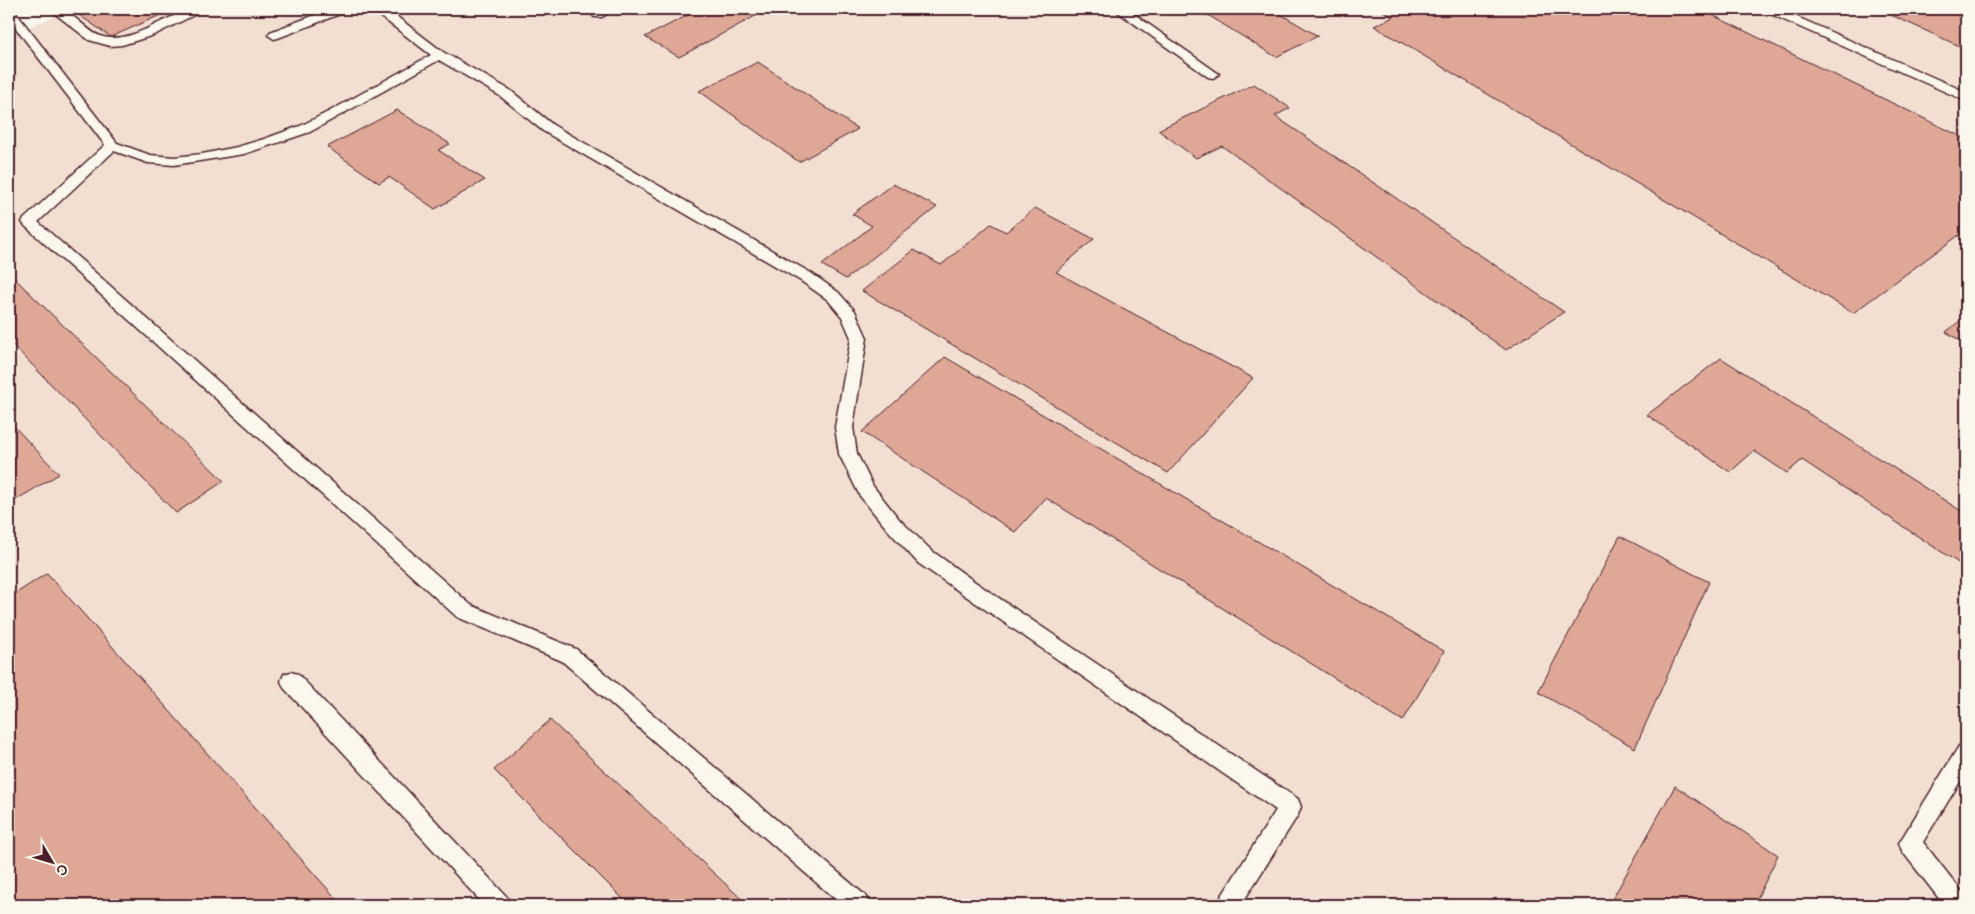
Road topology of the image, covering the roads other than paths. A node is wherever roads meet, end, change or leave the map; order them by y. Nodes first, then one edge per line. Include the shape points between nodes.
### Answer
1 (55, 9) edge
2 (200, 9) edge
3 (341, 9) edge
4 (374, 9) edge
5 (1120, 9) edge
6 (1770, 9) edge
7 (9, 10) edge
8 (274, 34) dead end
9 (439, 55) junction
10 (1213, 74) dead end
11 (1966, 97) edge
12 (112, 146) junction
13 (291, 681) dead end
14 (1966, 752) edge
15 (499, 905) edge
16 (859, 905) edge
17 (1228, 905) edge
18 (1958, 905) edge

1 - 2 lane via 98,40 110,43 138,36
3 - 8 lane
4 - 9 lane via 384,13
5 - 10 lane
6 - 11 lane
7 - 12 lane
9 - 12 lane via 388,82 361,101 305,129 239,151 174,161 148,159
9 - 17 lane via 505,93 548,128 806,277 833,296 850,315 859,338 844,427 848,454 866,491 893,524 925,556 971,590 1290,807
12 - 16 lane via 29,222 464,611 568,655
13 - 15 lane
14 - 18 lane via 1910,844

